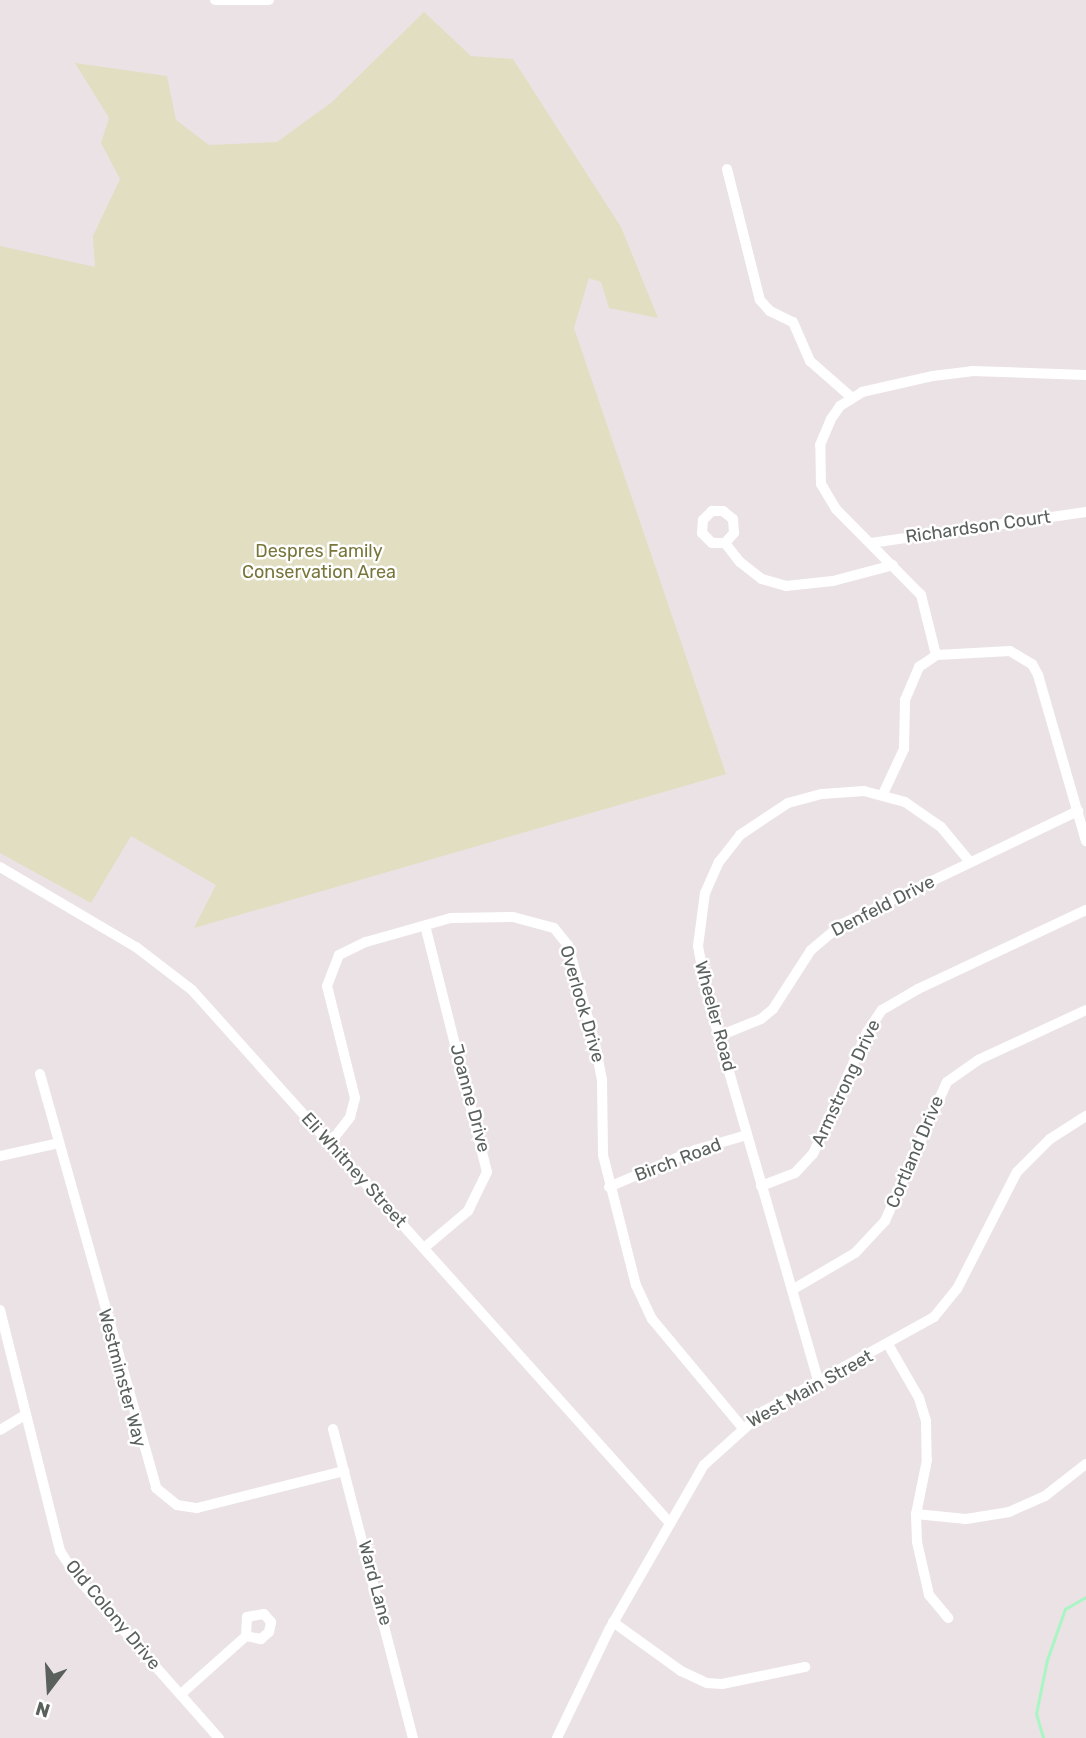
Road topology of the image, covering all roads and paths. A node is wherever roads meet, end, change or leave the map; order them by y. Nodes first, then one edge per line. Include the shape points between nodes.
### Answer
1 (215, 0) edge
2 (269, 0) edge
3 (727, 169) dead end
4 (1086, 375) edge
5 (851, 397) junction
6 (1086, 512) edge
7 (725, 542) dead end
8 (871, 543) junction
9 (892, 565) junction
10 (936, 655) junction
11 (883, 794) junction
12 (1078, 811) junction
13 (1086, 841) edge
14 (970, 862) junction
15 (0, 867) edge
16 (1086, 910) edge
17 (425, 926) junction
18 (1086, 1010) edge
19 (719, 1036) junction
20 (40, 1074) dead end
21 (1086, 1116) edge
22 (747, 1135) junction
23 (59, 1143) junction
24 (330, 1143) junction
25 (0, 1156) edge
26 (761, 1186) junction
27 (608, 1187) junction
28 (424, 1248) junction
29 (792, 1290) junction
30 (0, 1310) edge
31 (889, 1346) junction
32 (818, 1380) junction
33 (25, 1415) junction
34 (742, 1427) junction
35 (333, 1429) dead end
36 (0, 1430) edge
37 (1086, 1464) edge
38 (344, 1471) junction
39 (916, 1514) junction
40 (668, 1522) junction
41 (948, 1618) dead end
42 (613, 1622) junction
43 (246, 1636) dead end
44 (805, 1667) dead end
45 (181, 1694) junction
46 (219, 1738) edge
47 (413, 1738) edge
48 (557, 1738) edge

1 - 2 street
3 - 5 street via 760,300 770,312 793,322 810,361
4 - 5 street via 972,371 902,382
5 - 8 street via 825,432 818,471 836,509
6 - 8 street, Richardson Court
7 - 9 street via 751,573 786,586
8 - 9 street
9 - 10 street via 921,595
10 - 11 street via 910,679 904,749
10 - 12 street via 1000,649 1032,664
11 - 14 street, Wheeler Road via 941,827
11 - 19 street, Wheeler Road via 843,791 788,803 747,829 724,855 705,893 698,928 700,961
12 - 13 street
12 - 14 street, Denfeld Drive
14 - 19 street, Denfeld Drive via 829,933 811,950 773,1009 761,1019
15 - 24 street, Eli Whitney Street via 169,969
16 - 26 street, Armstrong Drive via 883,1010 867,1032 813,1154 795,1173
17 - 24 street, Overlook Drive via 350,948 329,972 327,986 355,1098 350,1117
17 - 27 street, Overlook Drive via 484,915 545,923 563,936 600,1064 600,1132
17 - 28 street, Joanne Drive via 487,1172 468,1211
18 - 29 street, Cortland Drive via 978,1060 947,1082 881,1227 855,1253
19 - 22 street, Wheeler Road
20 - 23 street, Westminster Way
21 - 31 street, West Main Street via 1050,1139 1017,1172 966,1273 941,1311
22 - 26 street, Wheeler Road
22 - 27 street, Birch Road via 695,1150
23 - 25 street
23 - 38 street, Westminster Way via 156,1488 177,1505 197,1508
24 - 28 street, Eli Whitney Street
26 - 29 street, Wheeler Road
27 - 34 street, Overlook Drive via 636,1284 652,1319
28 - 40 street, Eli Whitney Street
29 - 32 street, Wheeler Road
30 - 33 street, Old Colony Drive
31 - 32 street, West Main Street
31 - 39 street via 919,1398 926,1421 928,1460
32 - 34 street, West Main Street
33 - 36 street
33 - 45 street, Old Colony Drive via 60,1551 79,1580
34 - 40 street, West Main Street via 704,1465
35 - 38 street, Ward Lane
37 - 39 street via 1045,1496 1009,1512 959,1520
38 - 47 street, Ward Lane
39 - 41 street via 924,1582
40 - 42 street, West Main Street
42 - 44 street via 681,1671 707,1683
42 - 48 street, West Main Street
43 - 45 street
45 - 46 street, Old Colony Drive

